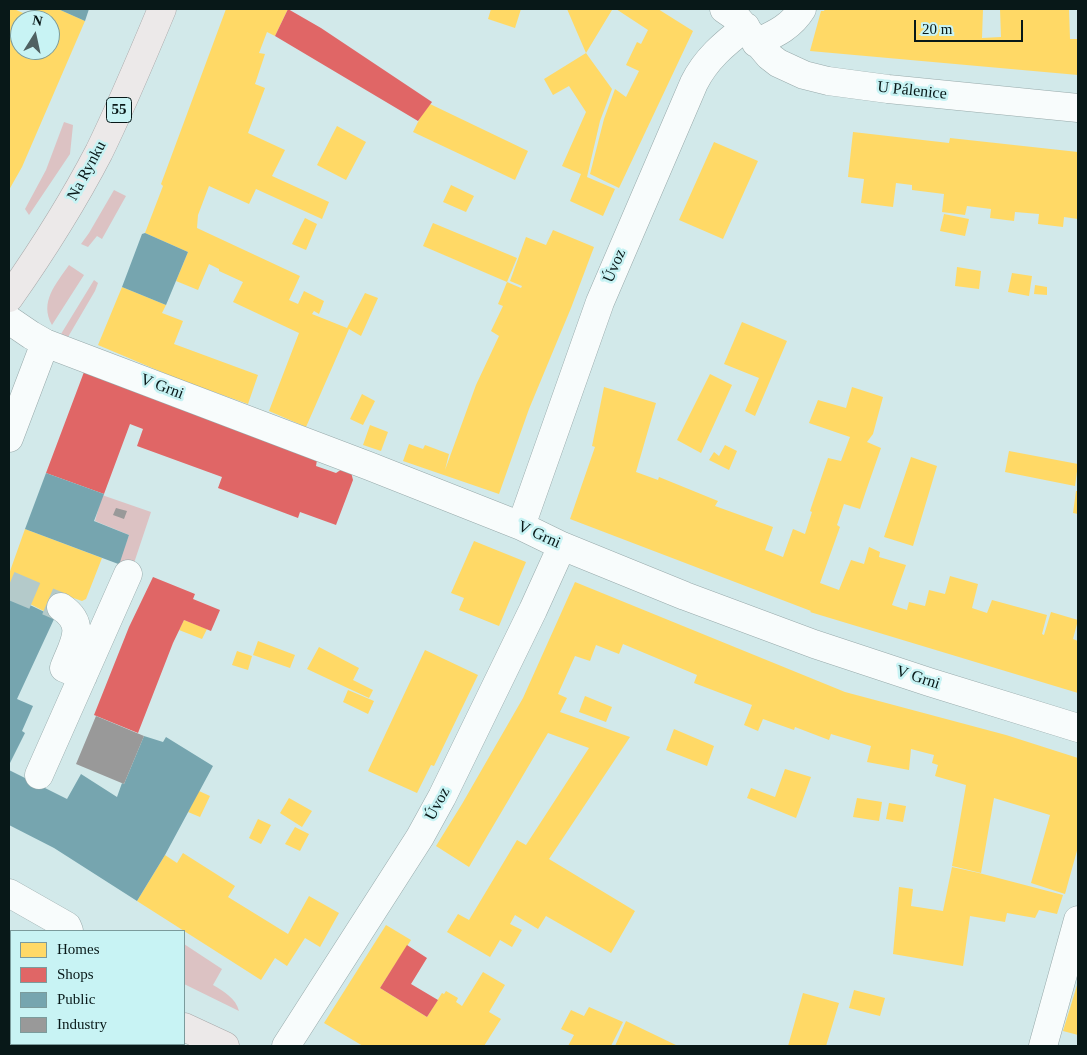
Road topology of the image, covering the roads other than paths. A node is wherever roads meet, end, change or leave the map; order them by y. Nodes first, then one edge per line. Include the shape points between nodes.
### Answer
1 (162, 9) edge
2 (724, 9) edge
3 (802, 9) edge
4 (751, 35) junction
5 (1078, 108) edge
6 (9, 298) edge
7 (9, 320) edge
8 (45, 343) junction
9 (9, 438) edge
10 (521, 526) junction
11 (562, 546) junction
12 (128, 574) dead end
13 (61, 607) tunnel mouth
14 (83, 676) junction
15 (1078, 728) edge
16 (40, 775) dead end
17 (9, 893) edge
18 (1078, 920) edge
19 (69, 930) edge
20 (185, 1027) edge
21 (225, 1046) edge
22 (286, 1046) edge
23 (1043, 1046) edge

1 - 6 main road, Na Rynku / 55 via 98,152 68,208
2 - 4 street, U Pálenice via 738,18
3 - 4 street, Úvoz via 789,25
4 - 5 street, U Pálenice via 778,63 828,81
4 - 10 street, Úvoz via 712,56 699,73 600,302
7 - 8 street, V Grni
8 - 9 street
8 - 10 street, V Grni
10 - 11 street, V Grni
11 - 15 street, V Grni via 814,644
11 - 22 street, Úvoz via 438,805
12 - 14 street
13 - 14 street via 70,613 77,628 64,668
14 - 16 street
17 - 19 street via 68,926
18 - 23 street
20 - 21 main road

